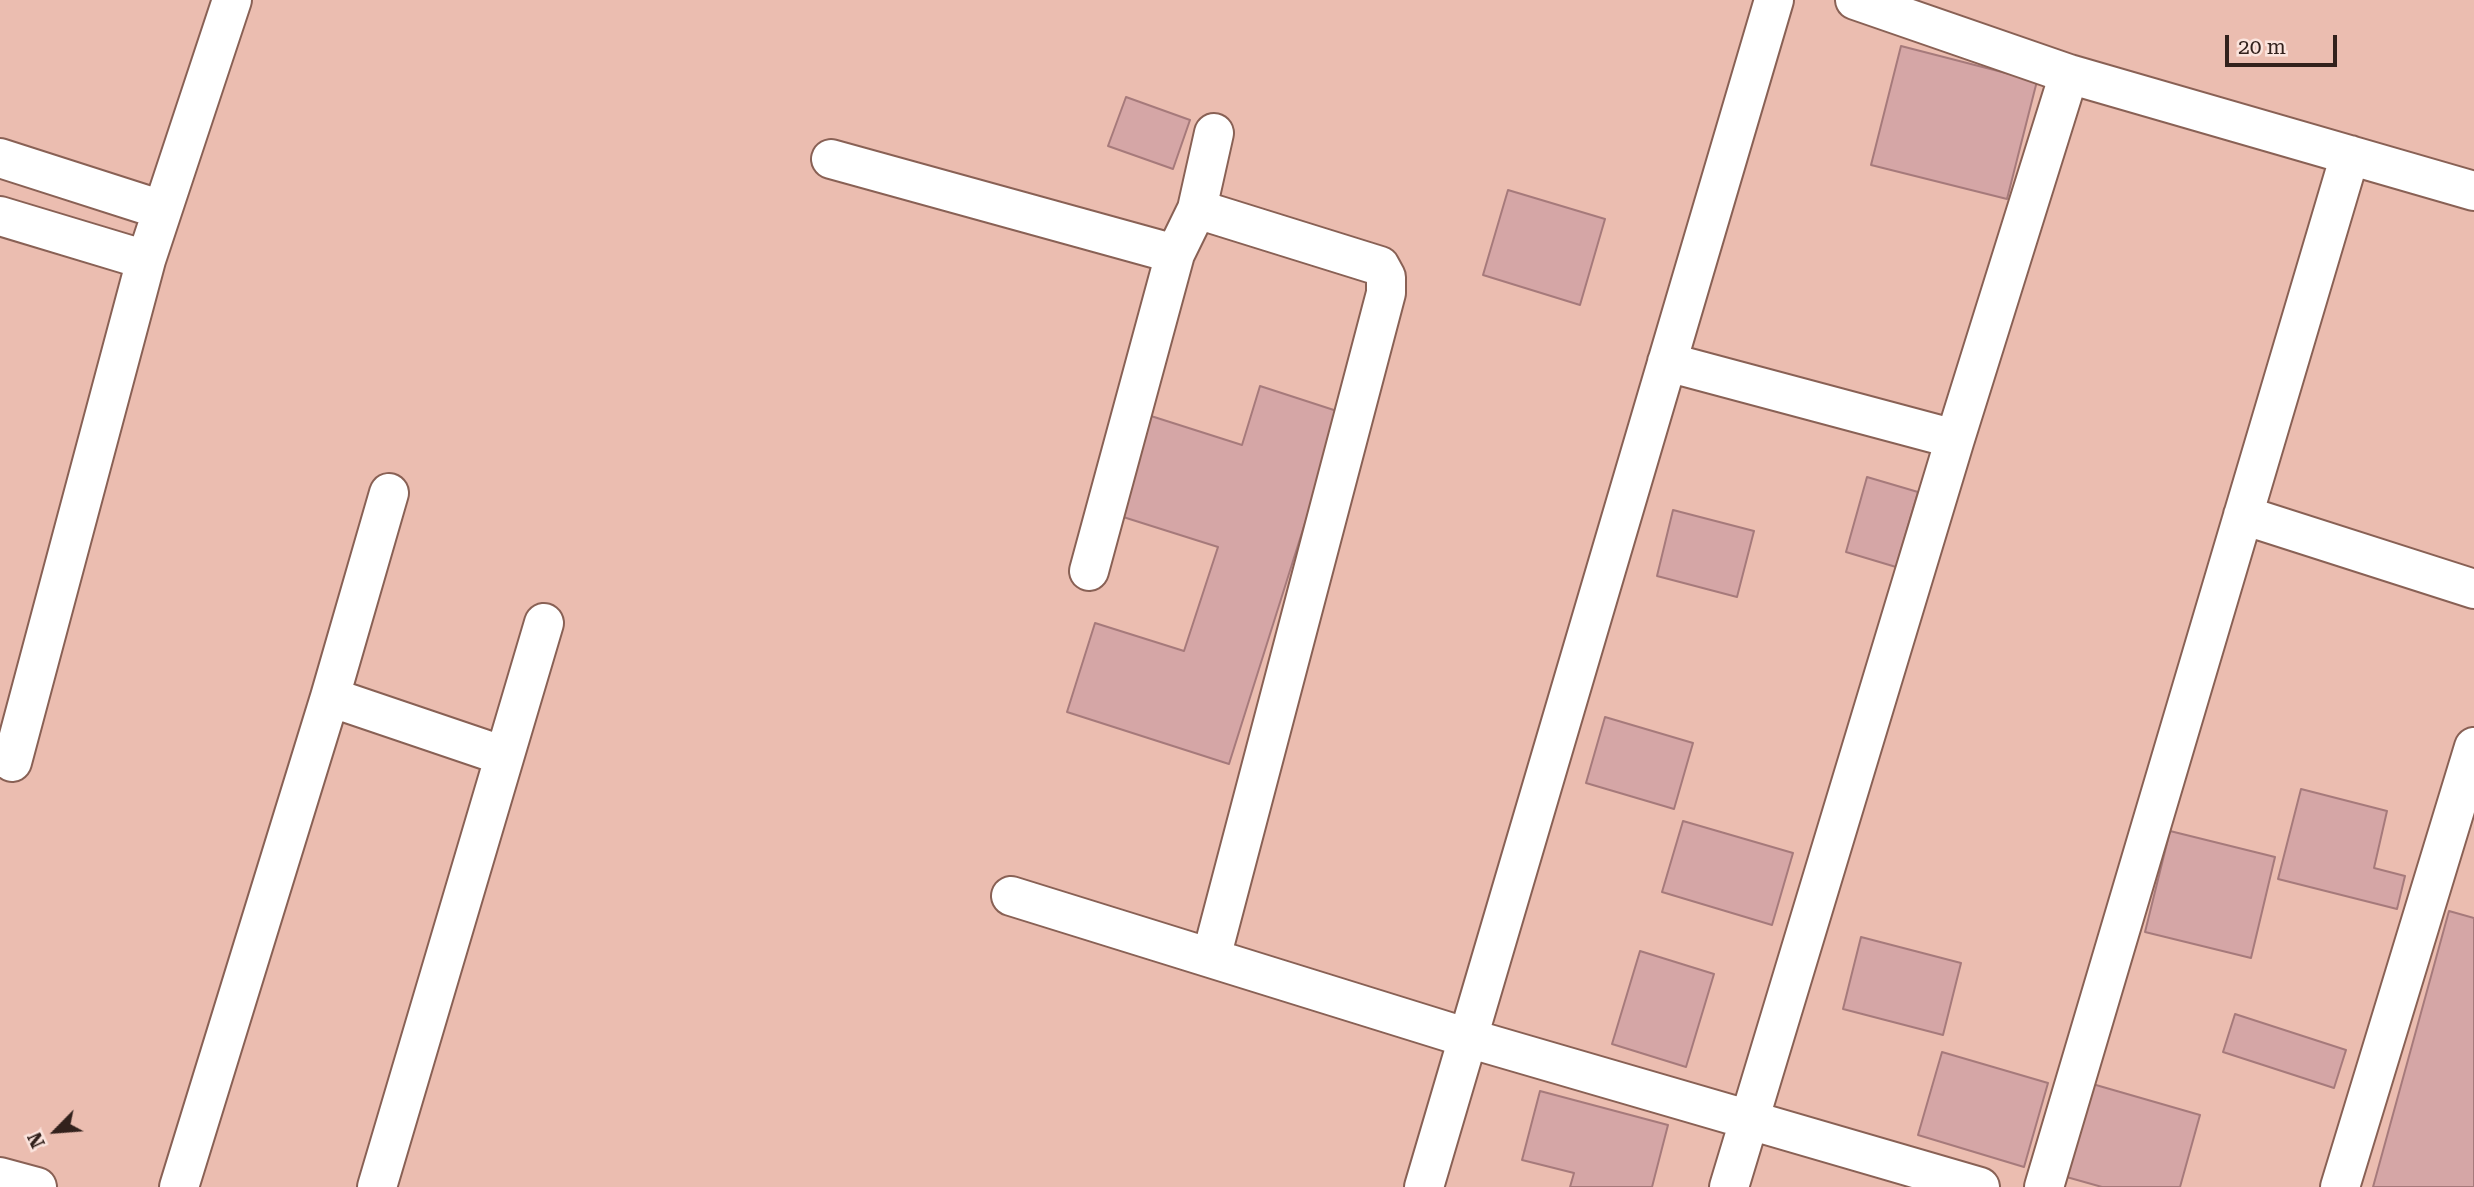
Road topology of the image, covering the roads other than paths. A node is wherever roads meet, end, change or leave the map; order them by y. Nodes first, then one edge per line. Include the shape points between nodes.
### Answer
1 (232, 0) edge
2 (1774, 0) edge
3 (1855, 0) edge
4 (2069, 74) junction
5 (1214, 133) dead end
6 (2350, 155) junction
7 (0, 158) edge
8 (831, 159) dead end
9 (2474, 191) edge
10 (1198, 209) junction
11 (162, 210) junction
12 (0, 216) edge
13 (1175, 254) junction
14 (146, 260) junction
15 (1667, 362) junction
16 (1955, 439) junction
17 (389, 493) dead end
18 (2244, 515) junction
19 (1089, 571) dead end
20 (2474, 589) edge
21 (544, 623) dead end
22 (330, 697) junction
23 (2474, 747) edge
24 (503, 756) junction
25 (12, 762) dead end
26 (1011, 896) dead end
27 (1211, 958) junction
28 (1468, 1038) junction
29 (1749, 1119) junction
30 (0, 1177) edge
31 (37, 1187) edge
32 (179, 1187) edge
33 (377, 1187) edge
34 (1424, 1187) edge
35 (1729, 1187) edge
36 (1980, 1187) edge
37 (2044, 1187) edge
38 (2340, 1187) edge

1 - 11 street
2 - 15 street
3 - 4 street
4 - 6 street
4 - 16 street
5 - 10 street
6 - 9 street
6 - 18 street
7 - 11 street
8 - 13 street
10 - 13 street
10 - 27 street via 1380,266 1386,277 1386,293
11 - 14 street
12 - 14 street
13 - 19 street
14 - 25 street
15 - 16 street
15 - 28 street
16 - 29 street
17 - 22 street
18 - 20 street
18 - 37 street
21 - 24 street
22 - 24 street
22 - 32 street
23 - 38 street
24 - 33 street
26 - 27 street
27 - 28 street
28 - 29 street
28 - 34 street
29 - 35 street
29 - 36 street
30 - 31 street

